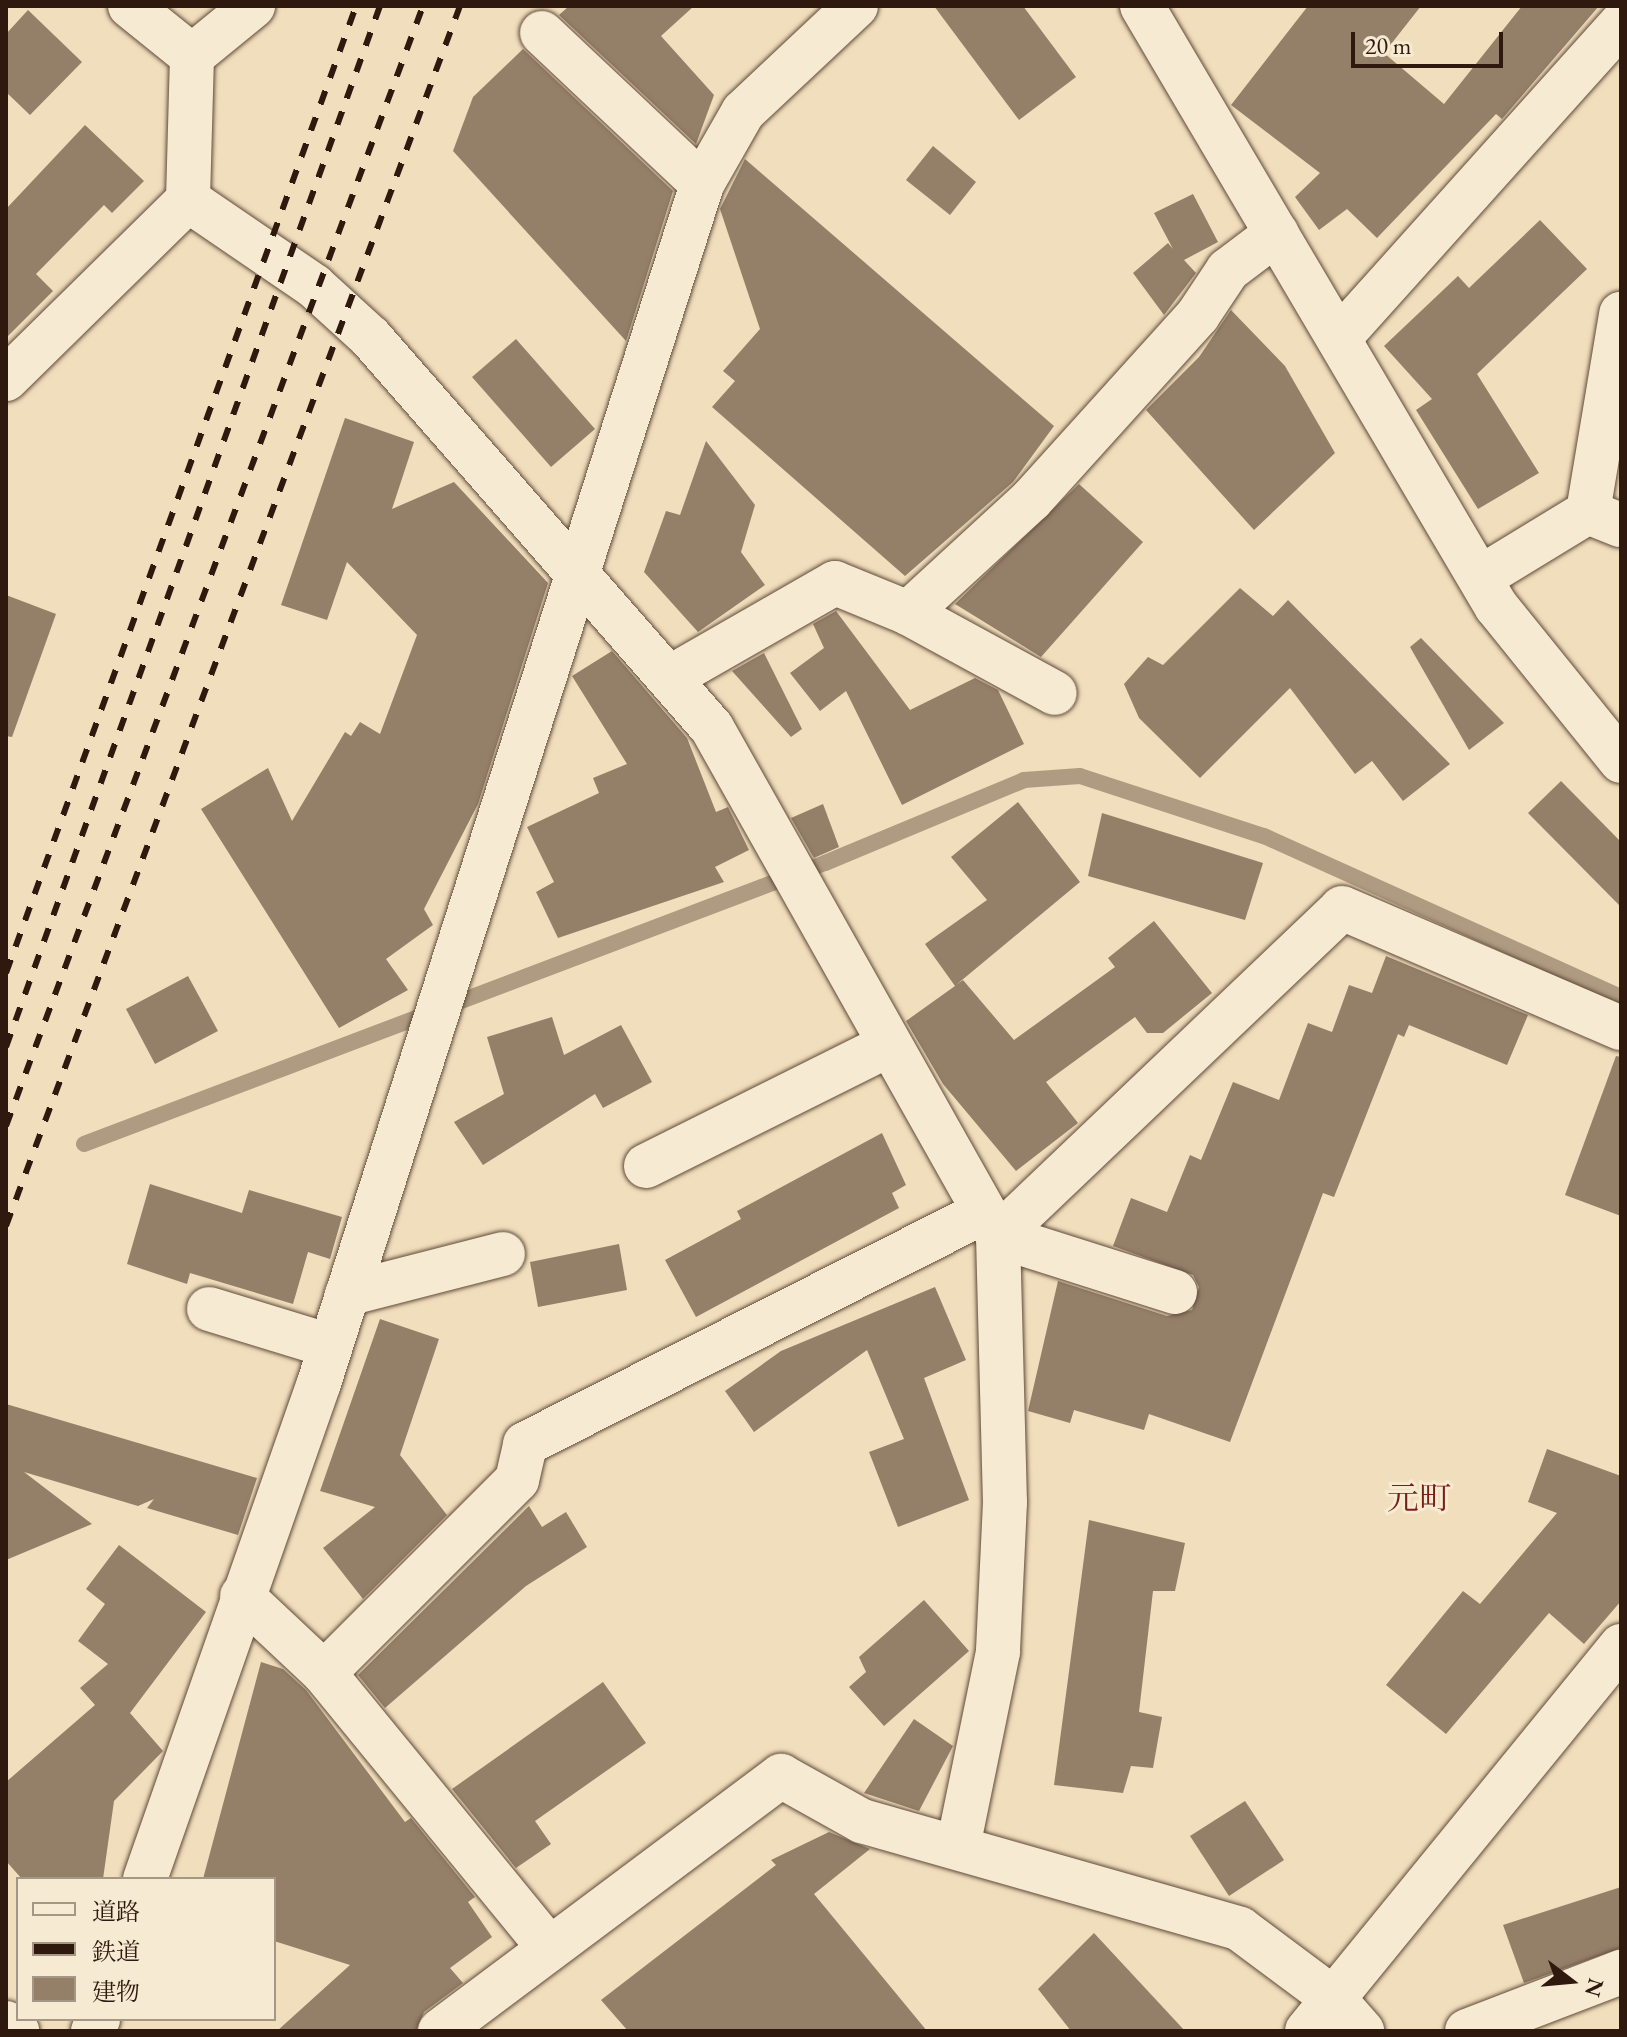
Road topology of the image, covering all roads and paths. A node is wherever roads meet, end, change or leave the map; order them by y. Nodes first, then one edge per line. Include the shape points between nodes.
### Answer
1 (130, 6) edge
2 (253, 6) edge
3 (856, 6) edge
4 (1142, 6) edge
5 (1621, 24) edge
6 (542, 33) dead end
7 (192, 56) junction
8 (702, 184) junction
9 (188, 200) junction
10 (1271, 237) junction
11 (1621, 314) edge
12 (1340, 337) junction
13 (6, 379) edge
14 (1605, 519) edge
15 (579, 575) junction
16 (1483, 576) junction
17 (908, 613) junction
18 (669, 678) junction
19 (1055, 693) dead end
20 (1621, 761) edge
21 (1621, 1028) edge
22 (885, 1047) junction
23 (646, 1166) dead end
24 (990, 1224) junction
25 (503, 1254) dead end
26 (1175, 1292) dead end
27 (347, 1294) junction
28 (209, 1309) dead end
29 (330, 1346) junction
30 (242, 1596) junction
31 (1621, 1646) edge
32 (324, 1673) junction
33 (958, 1847) junction
34 (146, 1877) edge
35 (547, 1945) junction
36 (1621, 1972) edge
37 (1334, 2020) edge
38 (6, 2023) edge
39 (17, 2031) edge
40 (440, 2031) edge
41 (1467, 2031) edge

1 - 7 street
2 - 7 street
3 - 8 street via 743,112
4 - 10 street
5 - 12 street
6 - 8 street
7 - 9 street
8 - 15 street
9 - 13 street
9 - 15 street via 314,286 370,337
10 - 12 street
10 - 17 street via 1228,270 1198,315 1031,500
11 - 14 street
12 - 16 street
14 - 16 street
15 - 18 street
15 - 27 street
16 - 20 street via 1496,606
17 - 18 street via 835,583
17 - 19 street
18 - 22 street via 712,728
21 - 24 street via 1342,908
22 - 23 street
22 - 24 street
24 - 26 street
24 - 32 street via 525,1444 517,1480
24 - 33 street via 1005,1502 998,1652
25 - 27 street
27 - 29 street
28 - 29 street
29 - 30 street
30 - 32 street
30 - 34 street
31 - 37 street
32 - 35 street
33 - 35 street via 862,1821 781,1776
33 - 37 street via 1240,1929
35 - 40 street
36 - 41 street
38 - 39 street

